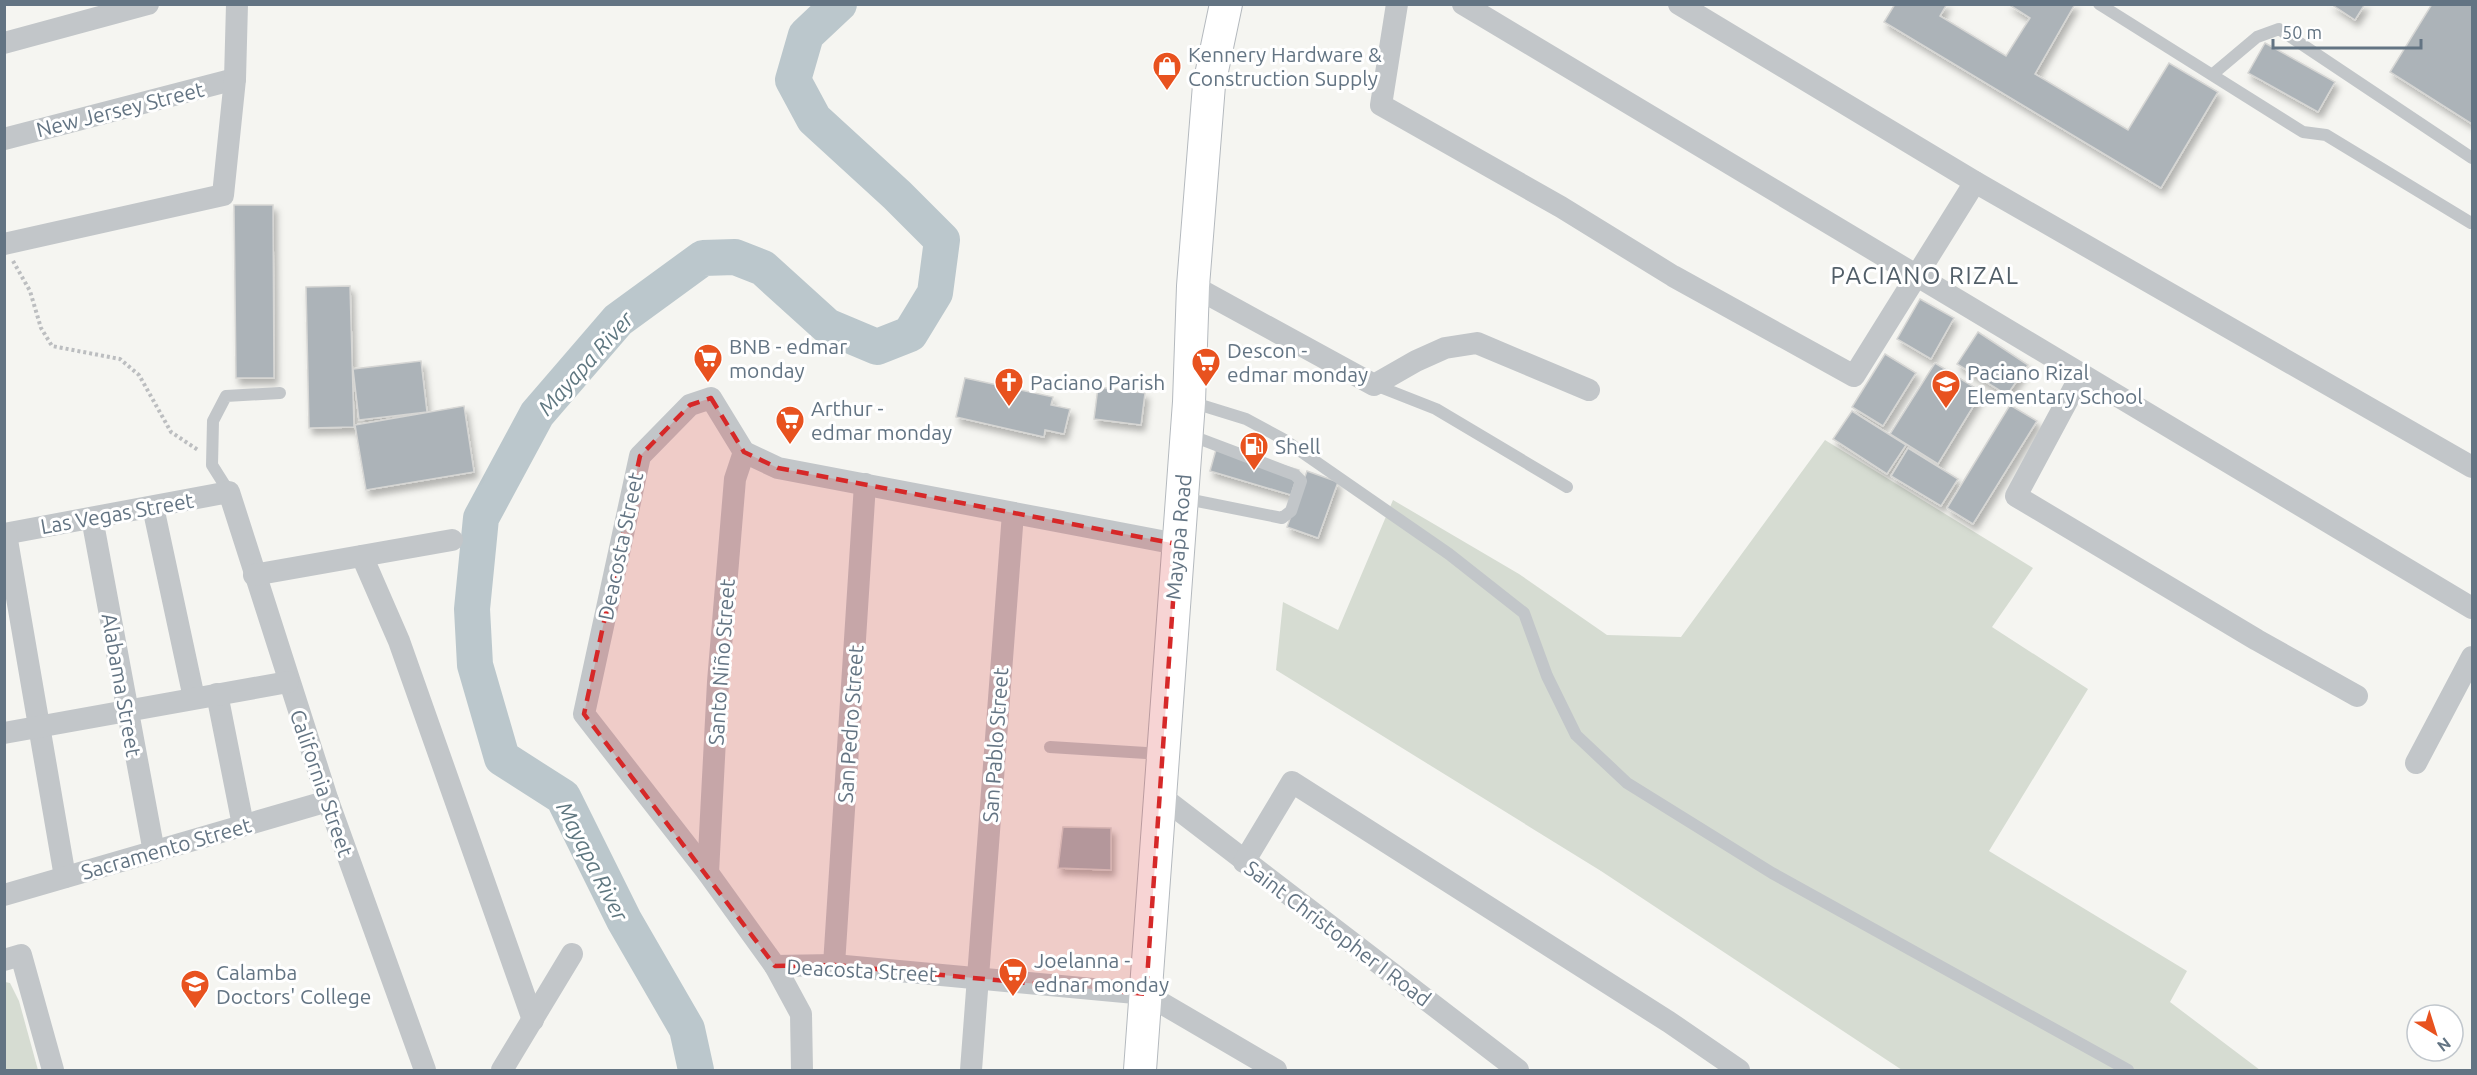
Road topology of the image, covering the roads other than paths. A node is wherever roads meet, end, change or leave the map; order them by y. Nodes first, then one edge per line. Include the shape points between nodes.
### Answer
1 (148, 4) edge
2 (237, 4) edge
3 (1227, 4) edge
4 (1397, 4) edge
5 (1463, 4) edge
6 (1679, 4) edge
7 (2099, 4) edge
8 (4, 43) edge
9 (2213, 74) junction
10 (235, 79) junction
11 (4, 138) edge
12 (2472, 158) edge
13 (1975, 182) junction
14 (2471, 223) edge
15 (7, 250) edge
16 (1916, 276) junction
17 (1193, 286) junction
18 (2081, 375) junction
19 (1374, 385) junction
20 (1589, 390) dead end
21 (280, 393) dead end
22 (1189, 402) junction
23 (1186, 434) junction
24 (744, 452) junction
25 (2472, 467) edge
26 (865, 484) junction
27 (1567, 487) dead end
28 (229, 492) junction
29 (1181, 498) junction
30 (153, 507) junction
31 (1013, 513) junction
32 (92, 518) junction
33 (5, 534) edge
34 (452, 540) dead end
35 (1177, 544) junction
36 (362, 556) junction
37 (254, 575) junction
38 (2472, 608) edge
39 (2472, 657) edge
40 (288, 682) junction
41 (217, 694) junction
42 (2356, 696) dead end
43 (194, 698) junction
44 (126, 711) junction
45 (38, 727) junction
46 (4, 733) edge
47 (1050, 747) dead end
48 (1162, 754) junction
49 (2416, 763) dead end
50 (1158, 795) junction
51 (328, 801) junction
52 (243, 825) junction
53 (153, 852) junction
54 (1245, 862) junction
55 (708, 873) junction
56 (65, 878) junction
57 (4, 895) edge
58 (572, 954) dead end
59 (4, 960) edge
60 (834, 965) junction
61 (775, 966) junction
62 (978, 977) junction
63 (1146, 994) junction
64 (533, 1020) junction
65 (53, 1071) edge
66 (425, 1071) edge
67 (502, 1071) edge
68 (802, 1071) edge
69 (971, 1071) edge
70 (1140, 1071) edge
71 (1276, 1071) edge
72 (1518, 1071) edge
73 (1739, 1071) edge
74 (2128, 1071) edge

1 - 8 street
2 - 10 street
3 - 17 main road, Mayapa Road via 1209,85
4 - 16 street via 1381,105 1673,276 1854,376
5 - 16 street
6 - 13 street
7 - 9 lane
9 - 12 lane via 2257,37 2279,29
9 - 14 lane via 2303,132 2326,135
10 - 11 street, New Jersey Street
10 - 15 street via 223,195
13 - 16 street
13 - 25 street
16 - 18 street
17 - 19 street
17 - 22 main road, Mayapa Road
18 - 38 street
18 - 42 street via 2016,496
19 - 20 street via 1445,348 1477,343
19 - 27 lane via 1436,409
21 - 28 lane via 226,396 213,421 212,465
22 - 23 main road, Mayapa Road
22 - 74 lane via 1246,419 1283,439 1449,554 1524,613 1547,676 1576,735 1627,783 1772,873
23 - 29 main road, Mayapa Road
23 - 29 lane via 1295,475 1301,481 1291,511 1282,518
24 - 26 street via 778,468
24 - 55 street, Santo Niño Street via 734,490
24 - 55 street, Deacosta Street via 711,399 690,405 640,456 584,714
26 - 31 street
26 - 60 street, San Pedro Street
28 - 30 street, Las Vegas Street
28 - 37 street, California Street
29 - 35 main road, Mayapa Road
30 - 32 street, Las Vegas Street
30 - 43 street
31 - 35 street
31 - 62 street, San Pablo Street
32 - 33 street, Las Vegas Street
32 - 44 street, Alabama Street
33 - 45 street
34 - 36 street
35 - 48 main road, Mayapa Road
36 - 37 street
36 - 64 street via 399,641
37 - 40 street, California Street
39 - 49 street
40 - 41 street
40 - 51 street, California Street
41 - 43 street
41 - 52 street
43 - 44 street
44 - 45 street
44 - 53 street, Alabama Street
45 - 46 street
45 - 56 street
47 - 48 lane
48 - 50 main road, Mayapa Road
50 - 54 street, Saint Christopher I Road
50 - 63 main road, Mayapa Road
51 - 52 street, Sacramento Street
51 - 66 street, California Street
52 - 53 street, Sacramento Street
53 - 56 street, Sacramento Street
54 - 72 street, Saint Christopher I Road
54 - 73 street via 1292,782
55 - 61 street, Deacosta Street
56 - 57 street, Sacramento Street
58 - 64 street
59 - 65 street via 21,955
60 - 61 street, Deacosta Street
60 - 62 street, Deacosta Street
61 - 68 street via 801,1014
62 - 63 street, Deacosta Street
62 - 69 street, San Pablo Street
63 - 70 main road, Mayapa Road
63 - 71 street
64 - 67 street

